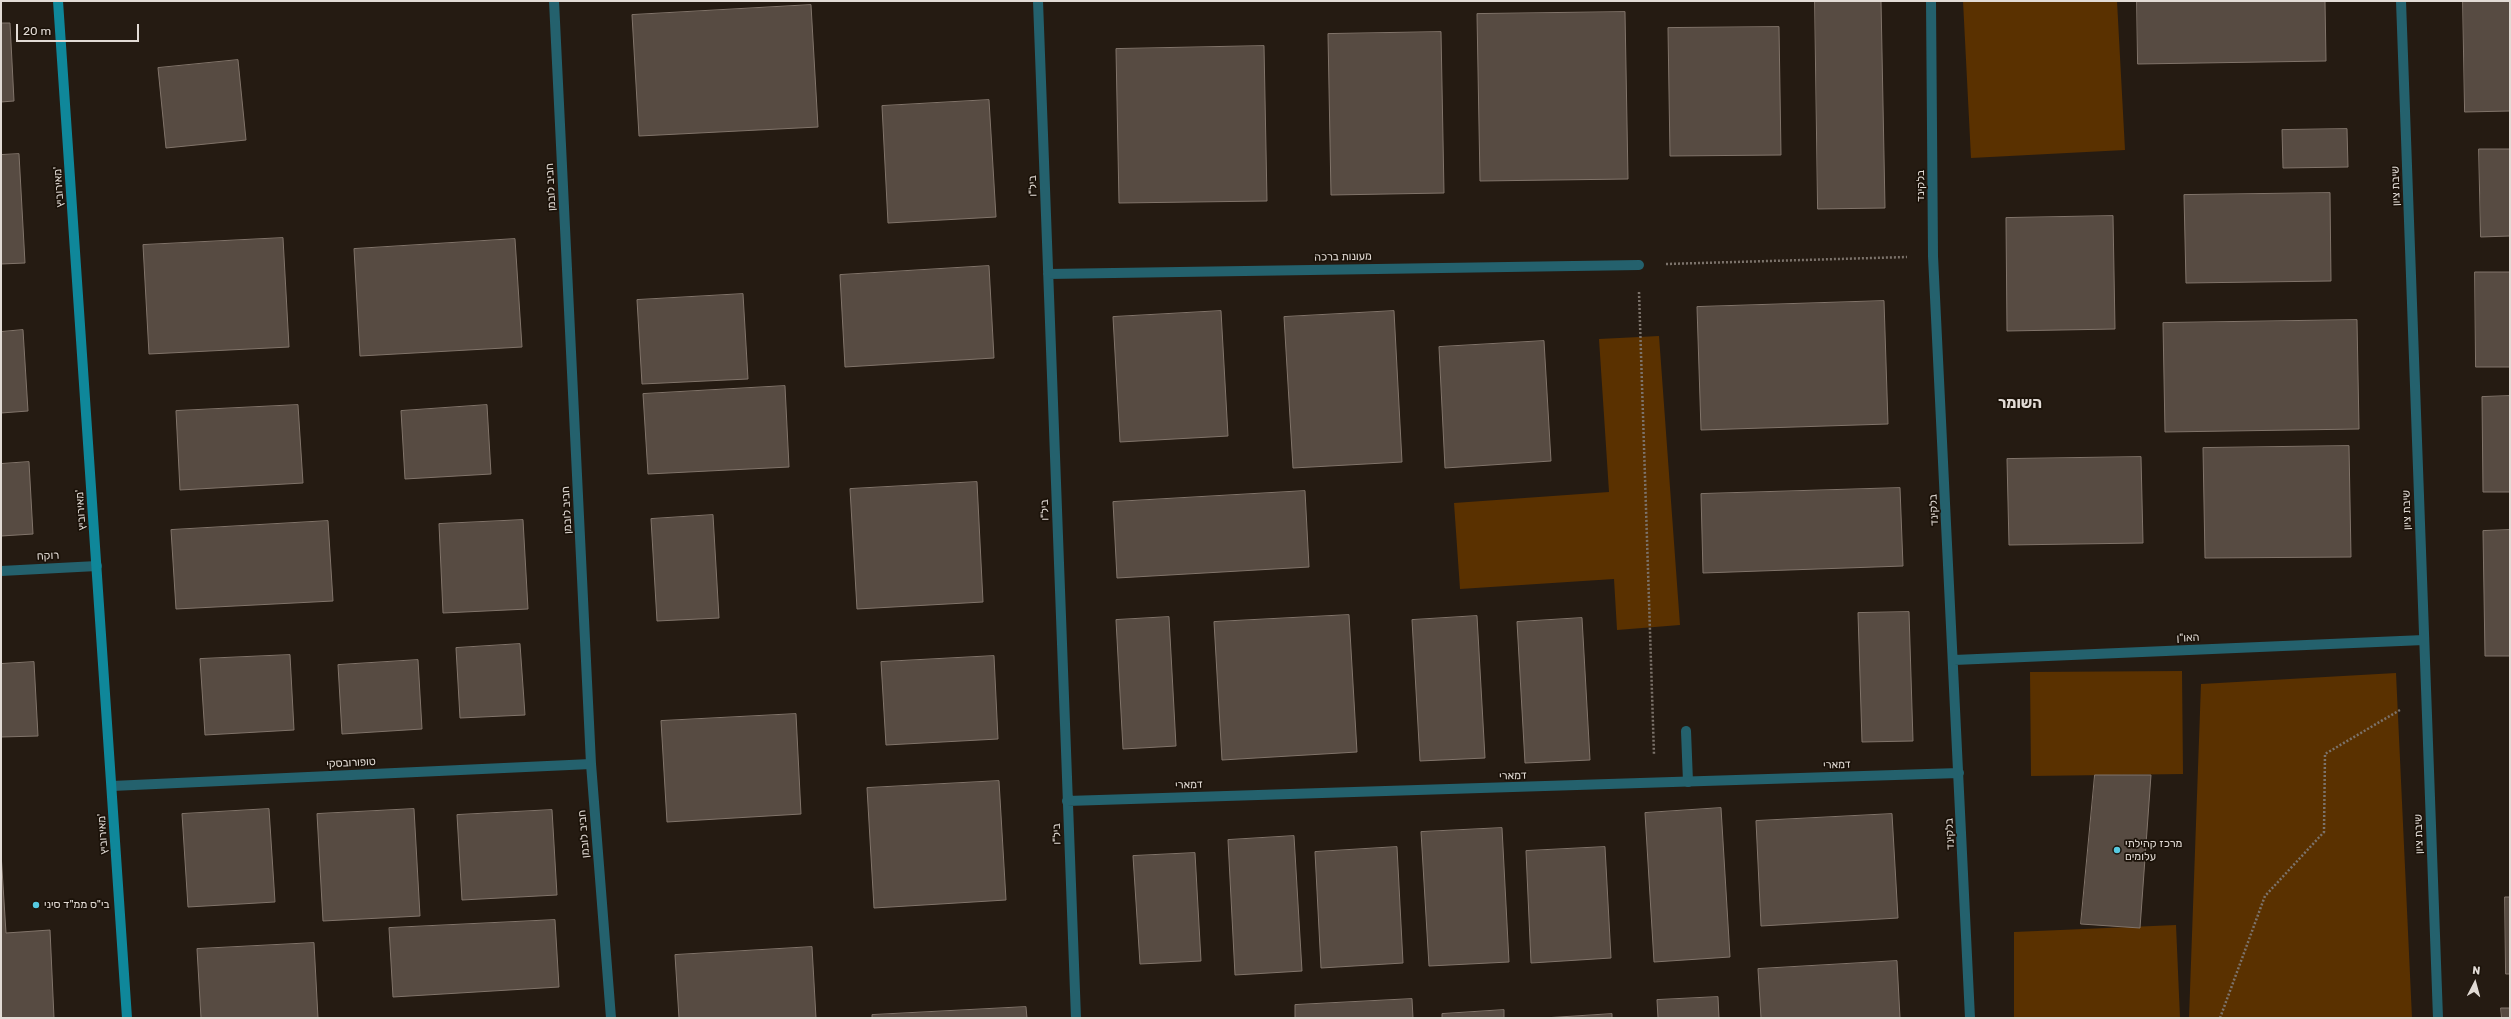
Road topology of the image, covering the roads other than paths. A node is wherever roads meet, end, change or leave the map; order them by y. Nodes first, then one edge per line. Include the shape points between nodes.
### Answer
1 (58, 1) edge
2 (554, 1) edge
3 (1038, 1) edge
4 (1931, 1) edge
5 (2401, 1) edge
6 (1639, 265) road end
7 (1048, 274) junction
8 (97, 566) junction
9 (1, 571) edge
10 (2424, 640) junction
11 (1954, 660) junction
12 (1686, 731) dead end
13 (591, 764) junction
14 (1959, 774) junction
15 (1688, 782) junction
16 (112, 786) junction
17 (1067, 801) junction
18 (127, 1018) edge
19 (611, 1018) edge
20 (1076, 1018) edge
21 (1970, 1018) edge
22 (2438, 1018) edge

1 - 8 street, מאירוביץ'
2 - 13 street, חביב לובמן
3 - 7 street, ביל"ו
4 - 11 street, בלקינד via 1933,256
5 - 10 street, שיבת ציון
6 - 7 street, מעונות ברכה
7 - 17 street, ביל"ו
8 - 9 street, רוקח
8 - 16 street, מאירוביץ'
10 - 11 street, האו"ן
10 - 22 street, שיבת ציון
11 - 14 street, בלקינד
12 - 15 street
13 - 16 street, טופורובסקי
13 - 19 street, חביב לובמן
14 - 15 street, דמארי
14 - 21 street, בלקינד
15 - 17 street, דמארי
16 - 18 street, מאירוביץ'
17 - 20 street, ביל"ו

